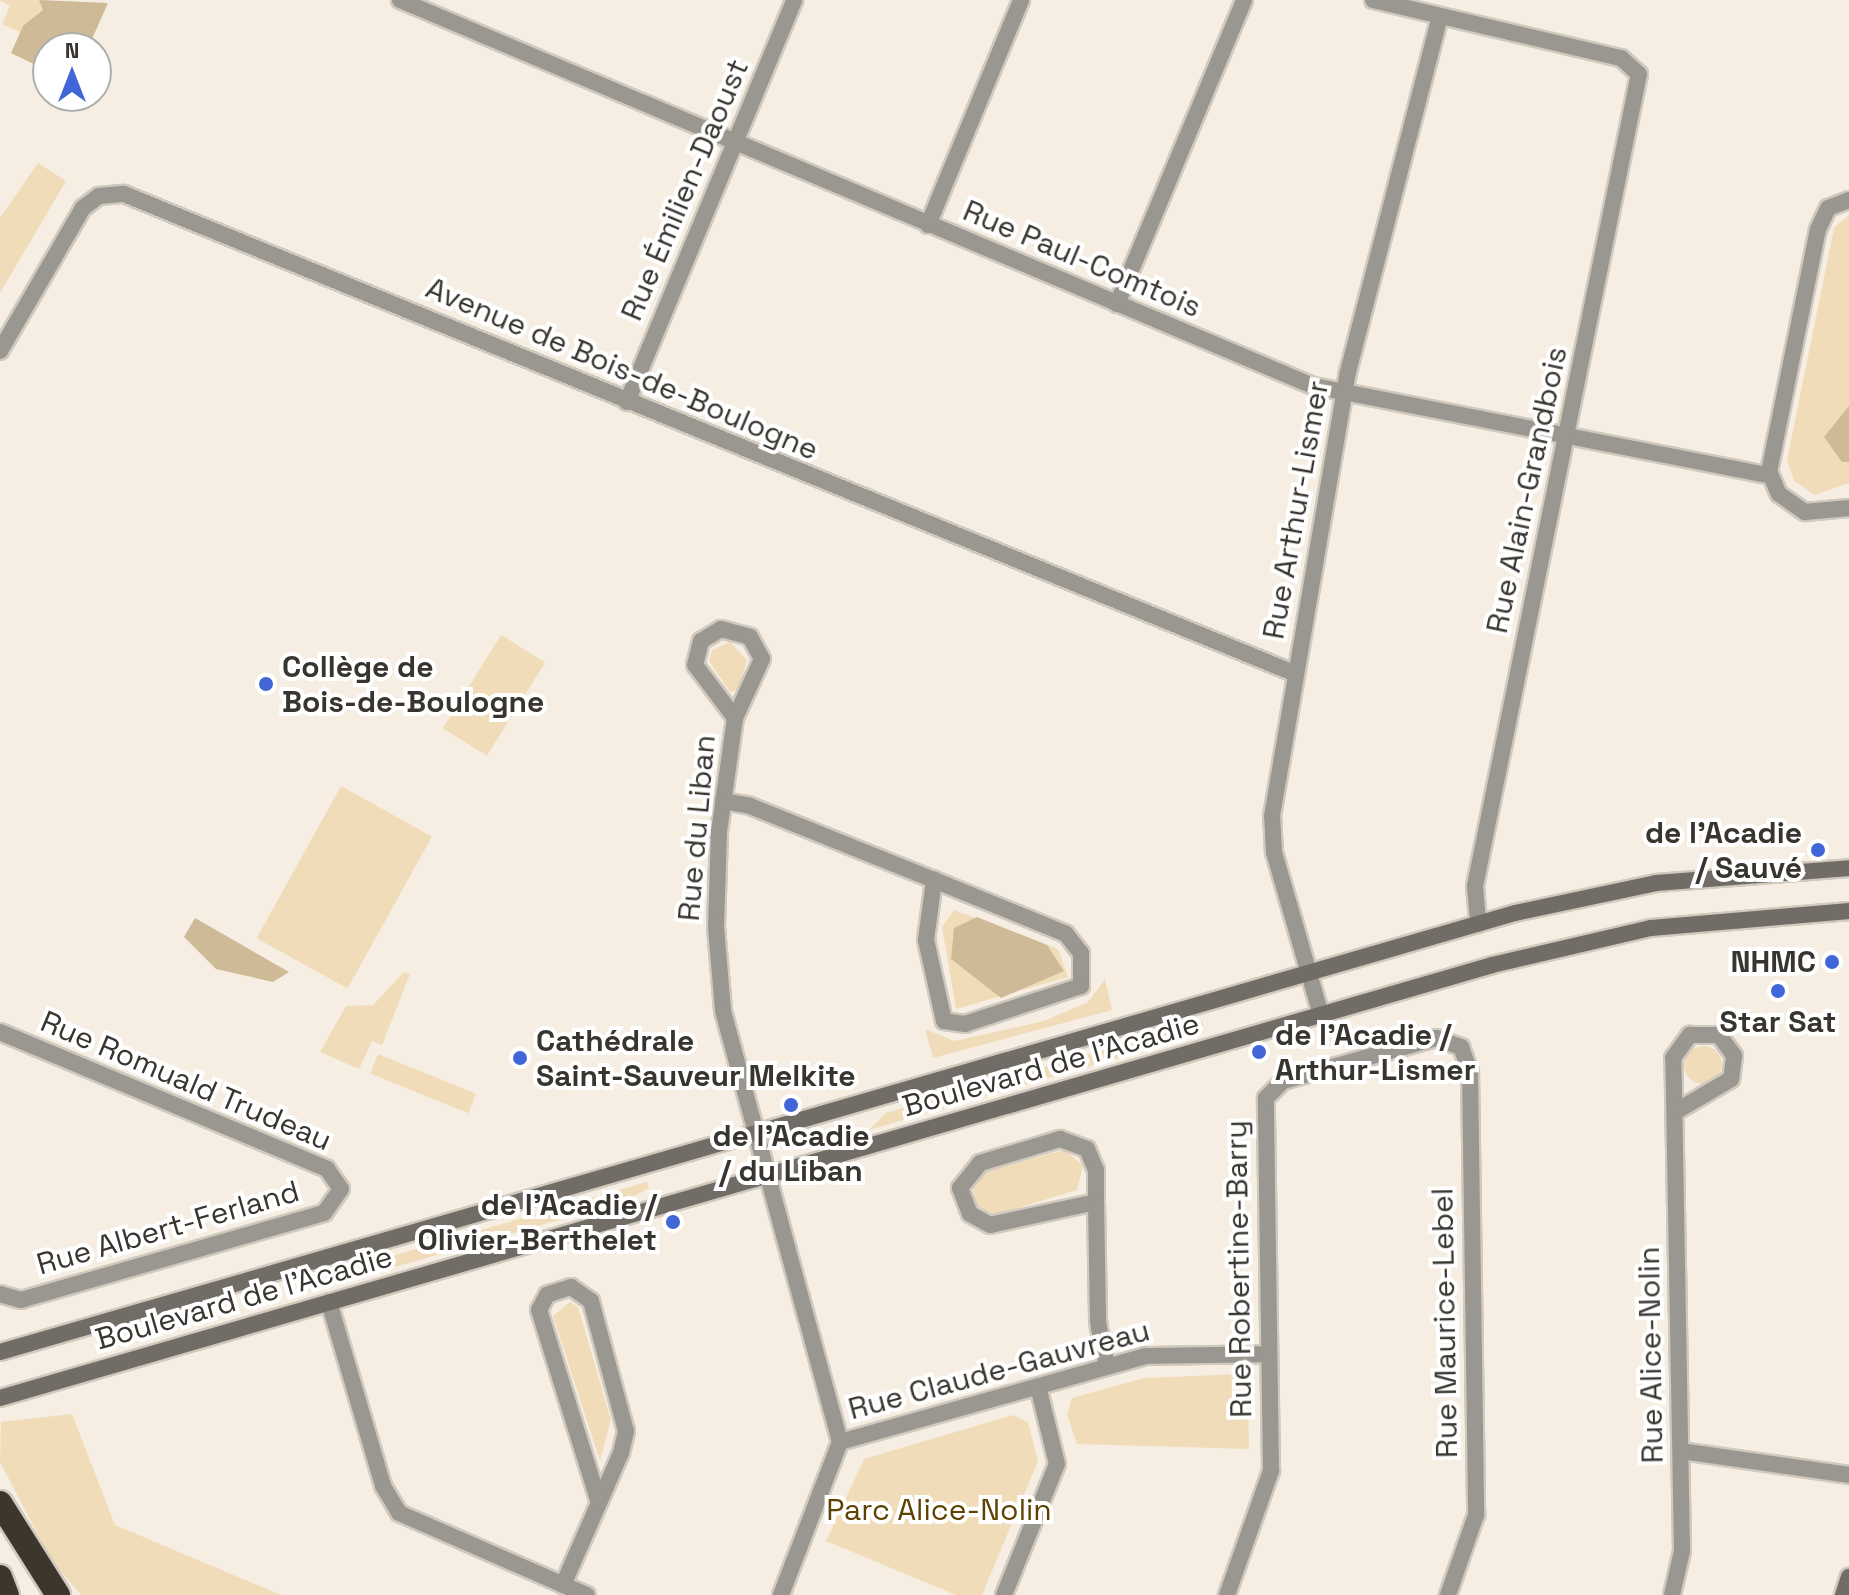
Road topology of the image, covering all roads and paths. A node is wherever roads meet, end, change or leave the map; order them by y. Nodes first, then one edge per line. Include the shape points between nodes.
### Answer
1 (400, 0) edge
2 (794, 0) edge
3 (1021, 0) edge
4 (1244, 0) edge
5 (1373, 0) edge
6 (1440, 17) junction
7 (735, 143) junction
8 (1849, 200) edge
9 (928, 225) junction
10 (1117, 304) junction
11 (0, 351) edge
12 (1344, 393) junction
13 (627, 402) junction
14 (1566, 439) junction
15 (1770, 476) junction
16 (1849, 508) edge
17 (1296, 674) junction
18 (735, 718) junction
19 (723, 801) junction
20 (1849, 868) edge
21 (934, 880) junction
22 (1849, 911) edge
23 (1478, 924) junction
24 (1310, 973) junction
25 (1321, 1015) junction
26 (0, 1032) edge
27 (1461, 1047) joint
28 (1675, 1112) junction
29 (753, 1134) junction
30 (766, 1177) junction
31 (341, 1189) joint
32 (1096, 1202) junction
33 (0, 1294) edge
34 (329, 1302) junction
35 (0, 1352) edge
36 (1268, 1354) junction
37 (1107, 1366) junction
38 (1038, 1386) junction
39 (0, 1398) edge
40 (840, 1442) junction
41 (1681, 1451) junction
42 (1849, 1475) edge
43 (598, 1500) junction
44 (0, 1503) edge
45 (0, 1577) edge
46 (1849, 1577) edge
47 (563, 1585) junction
48 (7, 1595) edge
49 (58, 1595) edge
50 (587, 1595) edge
51 (781, 1595) edge
52 (1004, 1595) edge
53 (1227, 1595) edge
54 (1448, 1595) edge
55 (1672, 1595) edge
56 (1843, 1595) edge

1 - 7 street, Rue Paul-Comtois
2 - 7 street, Rue Émilien-Daoust
3 - 9 street
4 - 10 street
5 - 6 street
6 - 12 street, Rue Arthur-Lismer
6 - 14 street, Rue Alain-Grandbois via 1637,68 1638,92
7 - 9 street, Rue Paul-Comtois
7 - 13 street, Rue Émilien-Daoust
8 - 15 street via 1828,208 1818,229
9 - 10 street, Rue Paul-Comtois
10 - 12 street, Rue Paul-Comtois
11 - 13 street, Avenue de Bois-de-Boulogne via 83,208 118,193
12 - 14 street, Rue Paul-Comtois
12 - 17 street, Rue Arthur-Lismer
13 - 17 street, Avenue de Bois-de-Boulogne
14 - 15 street, Rue Paul-Comtois
14 - 23 street, Rue Alain-Grandbois via 1475,886
15 - 16 street via 1779,494 1805,512
17 - 24 street, Rue Arthur-Lismer via 1271,834
18 - 18 street, Rue du Liban via 762,659 750,637 721,629 701,641 695,665
18 - 19 street, Rue du Liban
19 - 21 street
19 - 29 street, Rue du Liban via 718,969
20 - 23 main road, Boulevard de l'Acadie via 1656,883
21 - 21 street via 926,940 944,1021 965,1024 1081,986 1081,953 1070,937
22 - 25 main road, Boulevard de l'Acadie via 1737,917 1607,937
23 - 24 main road, Boulevard de l'Acadie
24 - 25 street, Rue Arthur-Lismer
24 - 29 main road, Boulevard de l'Acadie
25 - 30 main road, Boulevard de l'Acadie
26 - 31 street, Rue Romuald Trudeau via 327,1169
27 - 36 street, Rue Robertine-Barry via 1431,1039 1283,1081 1268,1094
27 - 54 street, Rue Maurice-Lebel via 1470,1072 1476,1503
28 - 28 street, Rue Alice-Nolin via 1731,1079 1734,1056 1719,1035 1695,1033 1677,1046
28 - 41 street, Rue Alice-Nolin
29 - 30 street, Rue du Liban
29 - 35 main road, Boulevard de l'Acadie
30 - 34 main road, Boulevard de l'Acadie
30 - 40 street, Rue du Liban
31 - 33 street, Rue Albert-Ferland via 324,1213 21,1300
32 - 32 street via 1093,1158 1066,1139 975,1165 960,1188 970,1214 990,1225
32 - 37 street via 1099,1328
34 - 39 main road, Boulevard de l'Acadie
34 - 47 street via 394,1507 422,1526
36 - 37 street, Rue Claude-Gauvreau via 1158,1354
36 - 53 street, Rue Robertine-Barry via 1269,1483
37 - 38 street, Rue Claude-Gauvreau
38 - 40 street, Rue Claude-Gauvreau
38 - 52 street via 1057,1464
40 - 51 street
41 - 42 street
41 - 55 street, Rue Alice-Nolin via 1682,1561
43 - 43 street via 624,1446 625,1416 591,1301 571,1287 547,1295 539,1310
43 - 47 street
44 - 49 highway
45 - 48 highway
46 - 56 main road
47 - 50 street

